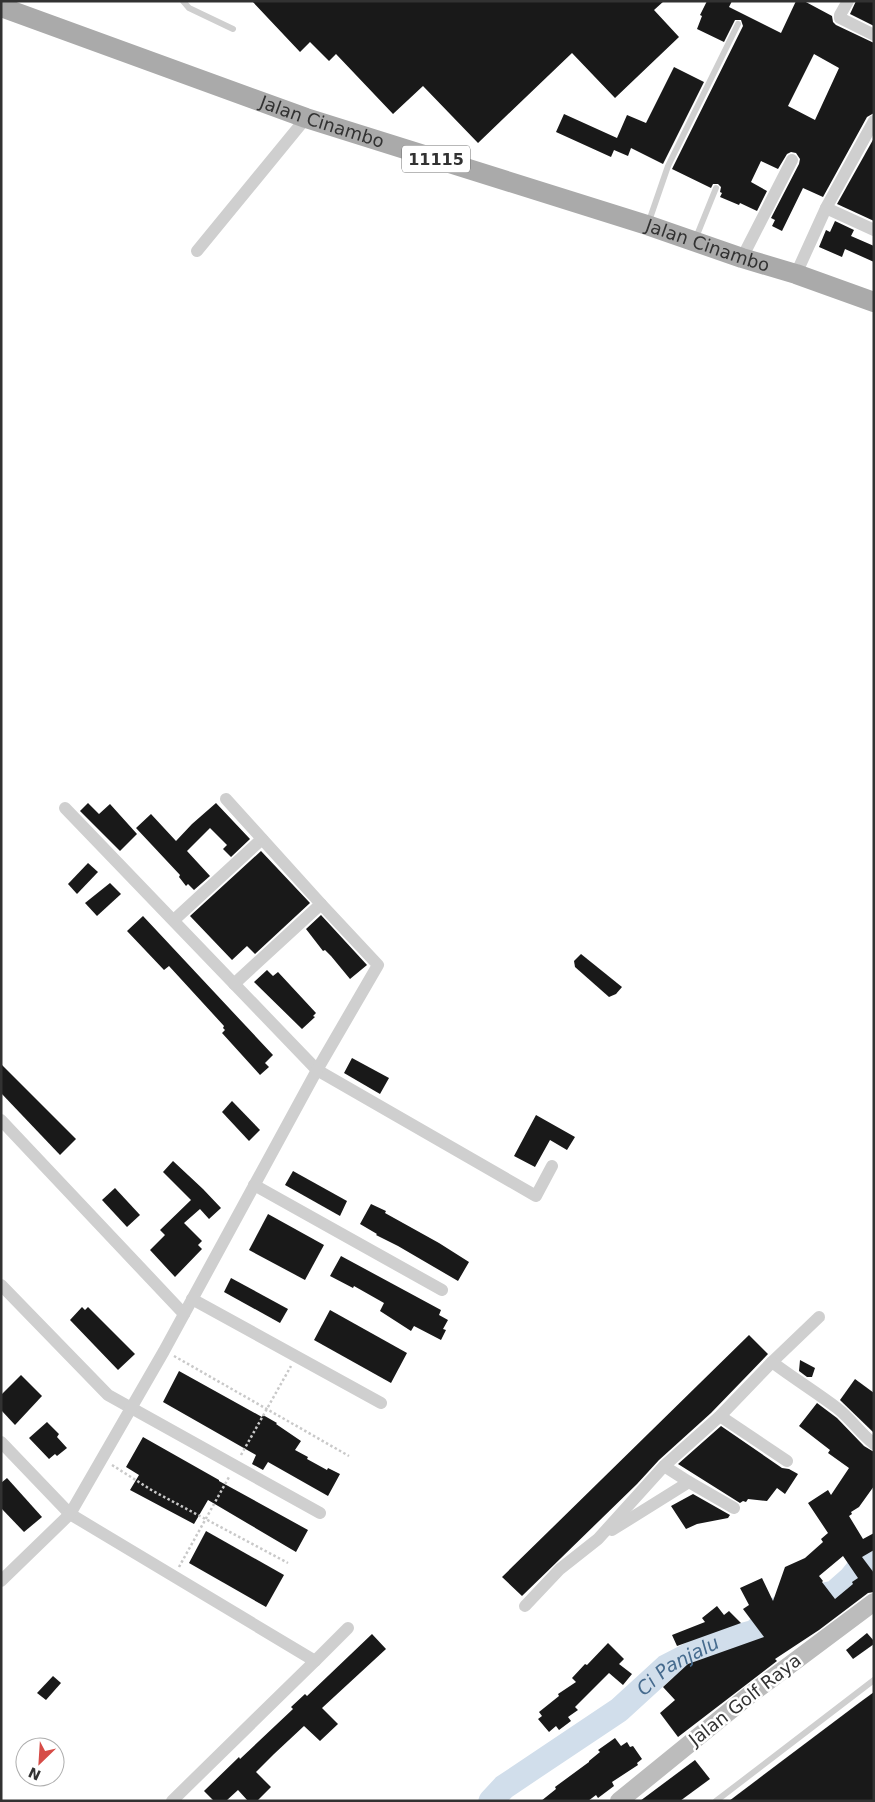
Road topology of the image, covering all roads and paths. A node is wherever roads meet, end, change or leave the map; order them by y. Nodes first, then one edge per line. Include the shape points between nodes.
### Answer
1 (183, 1) edge
2 (848, 1) edge
3 (2, 4) edge
4 (738, 24) dead end
5 (233, 29) dead end
6 (874, 35) edge
7 (306, 118) junction
8 (874, 121) edge
9 (792, 160) dead end
10 (716, 188) dead end
11 (826, 208) junction
12 (648, 225) junction
13 (874, 230) edge
14 (695, 242) junction
15 (197, 251) dead end
16 (742, 258) junction
17 (796, 274) junction
18 (874, 302) edge
19 (226, 799) dead end
20 (65, 808) dead end
21 (262, 839) junction
22 (321, 904) junction
23 (174, 920) junction
24 (234, 984) junction
25 (317, 1070) junction
26 (1, 1120) edge
27 (552, 1166) dead end
28 (254, 1185) junction
29 (1, 1286) edge
30 (442, 1290) dead end
31 (192, 1299) junction
32 (184, 1314) junction
33 (819, 1317) dead end
34 (164, 1351) junction
35 (772, 1362) junction
36 (381, 1403) dead end
37 (132, 1407) junction
38 (720, 1416) junction
39 (1, 1442) edge
40 (874, 1444) edge
41 (349, 1456) dead end
42 (102, 1459) junction
43 (787, 1461) dead end
44 (664, 1466) junction
45 (689, 1482) junction
46 (734, 1508) dead end
47 (320, 1513) dead end
48 (70, 1514) junction
49 (598, 1539) junction
50 (288, 1563) dead end
51 (1, 1581) edge
52 (874, 1602) edge
53 (525, 1606) dead end
54 (348, 1628) dead end
55 (315, 1661) junction
56 (874, 1680) edge
57 (172, 1801) edge
58 (619, 1801) edge
59 (716, 1801) edge

1 - 5 lane via 189,8
2 - 6 street via 840,18
3 - 7 main road, Jalan Cinambo / 11115
4 - 12 lane via 668,166
7 - 12 main road, Jalan Cinambo / 11115
7 - 15 street
8 - 11 street
9 - 16 street
10 - 14 lane
11 - 13 street
11 - 17 street
12 - 14 main road, Jalan Cinambo / 11115
14 - 16 main road, Jalan Cinambo / 11115
16 - 17 main road, Jalan Cinambo / 11115
17 - 18 main road, Jalan Cinambo / 11115
19 - 21 street
20 - 23 street
21 - 22 street
21 - 23 street
22 - 24 street
22 - 25 street via 378,965
23 - 24 street
24 - 25 street
25 - 27 street via 536,1196
25 - 28 street
26 - 32 street
28 - 30 street
28 - 31 street
29 - 37 street via 108,1395
31 - 32 street
31 - 36 street
32 - 34 street
33 - 35 street
34 - 37 street
34 - 41 path
35 - 38 street
35 - 40 street via 836,1408
37 - 42 street
37 - 47 street
38 - 43 street
38 - 44 street
39 - 48 street
42 - 48 street
42 - 50 path
44 - 45 street
44 - 49 street
45 - 46 street
45 - 49 street
48 - 51 street
48 - 55 street
49 - 53 street via 560,1569
52 - 58 street, Jalan Golf Raya via 747,1697
54 - 55 street
55 - 57 street
56 - 59 lane

